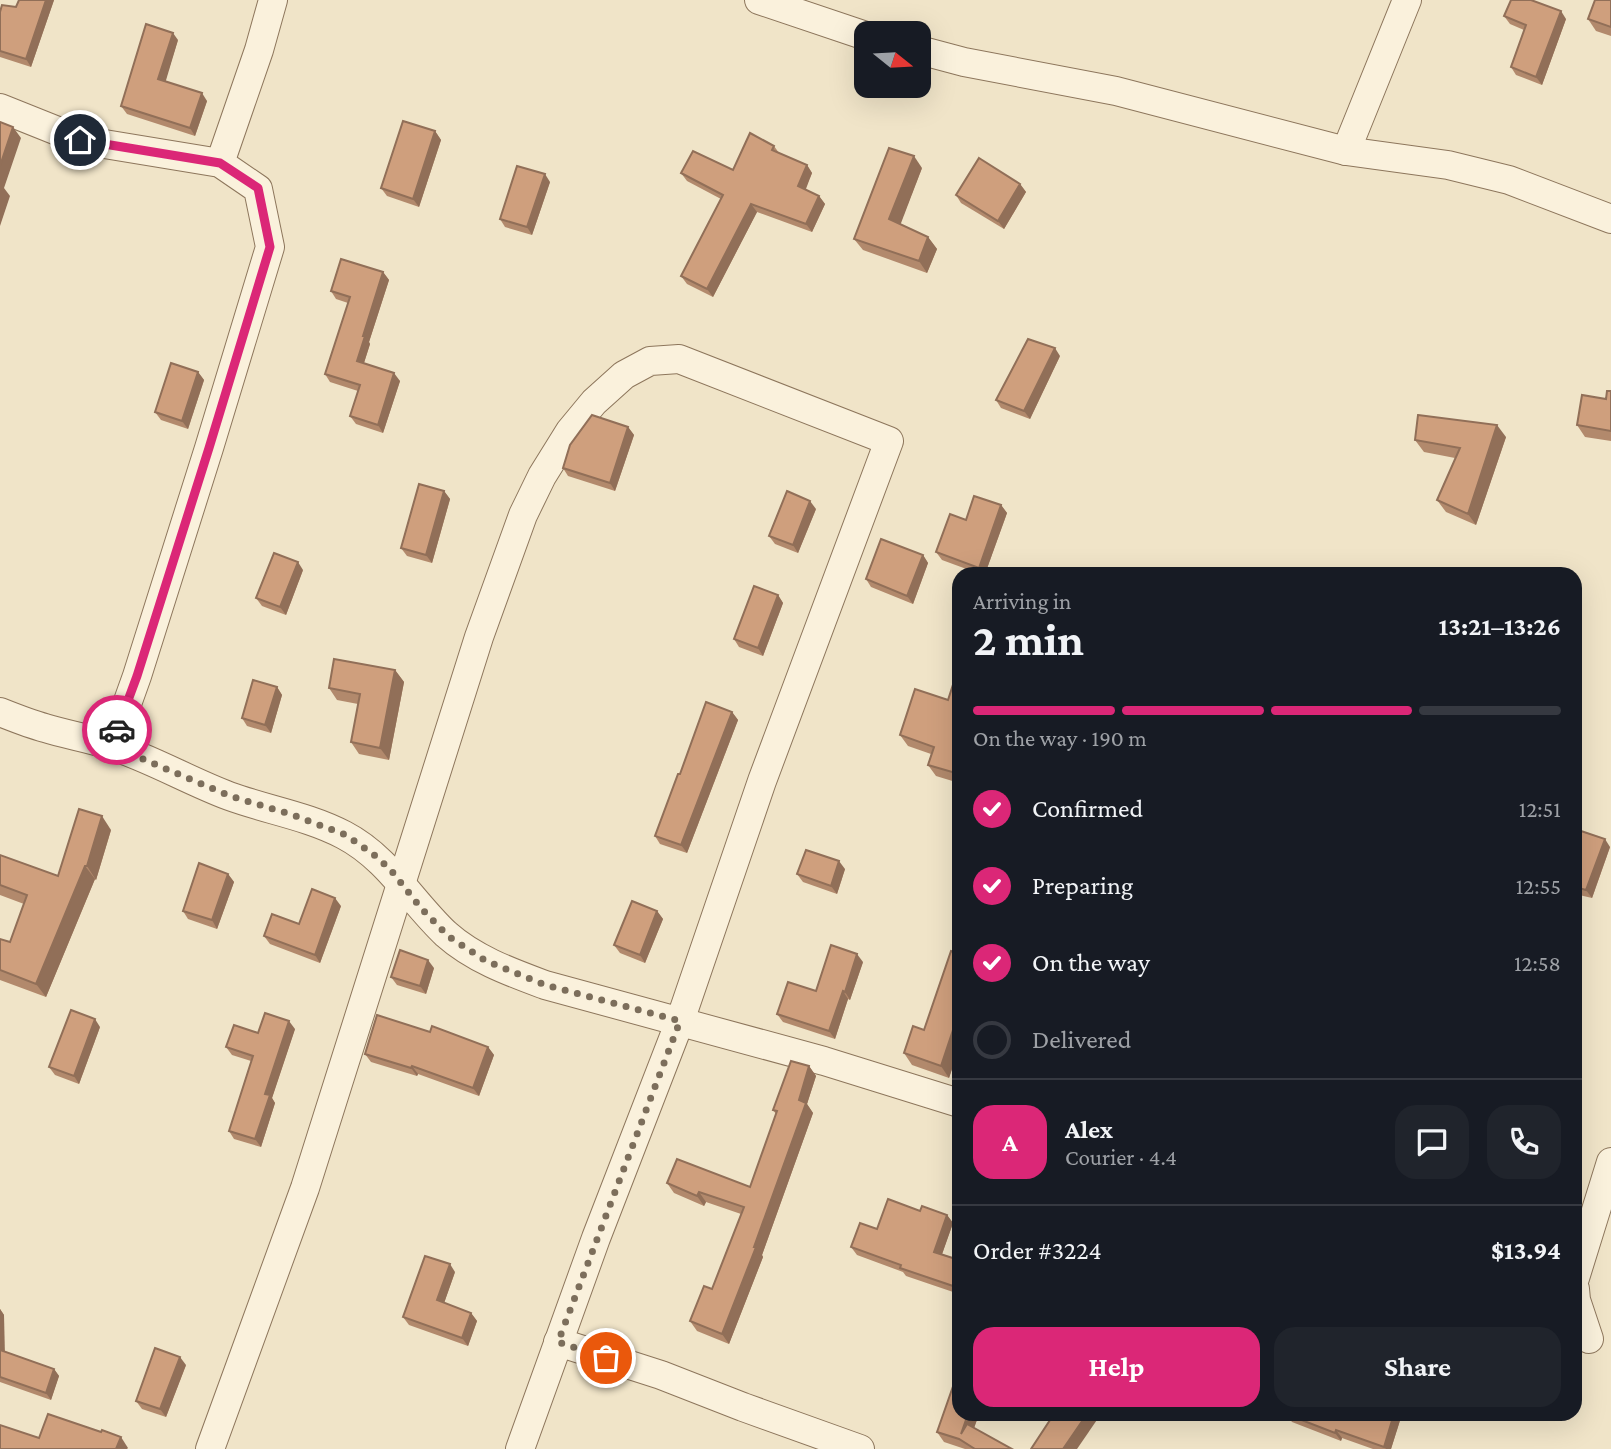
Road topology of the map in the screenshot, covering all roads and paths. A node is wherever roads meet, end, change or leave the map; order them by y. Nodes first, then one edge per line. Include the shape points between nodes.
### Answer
1 (273, 0) edge
2 (759, 0) edge
3 (1407, 0) edge
4 (854, 33) edge
5 (931, 53) edge
6 (0, 108) edge
7 (1346, 151) junction
8 (220, 163) junction
9 (1611, 219) edge
10 (0, 712) edge
11 (112, 746) junction
12 (401, 885) junction
13 (680, 1021) junction
14 (952, 1101) edge
15 (1611, 1162) edge
16 (1582, 1255) edge
17 (1582, 1315) edge
18 (1592, 1340) edge
19 (558, 1342) junction
20 (210, 1449) edge
21 (520, 1449) edge
22 (860, 1449) edge

1 - 8 street
2 - 4 street
3 - 7 street
5 - 7 street via 1116,91
6 - 8 street via 80,140
7 - 9 street via 1448,164 1509,180
8 - 11 street via 258,188 270,247
10 - 11 street
11 - 12 street via 230,796 346,835 390,869
12 - 13 street via 448,936 486,961 545,985
12 - 13 street via 479,637 523,515 570,431 594,402 624,375 650,361 679,359 889,441 762,781
12 - 20 street via 305,1188
13 - 14 street
13 - 19 street
15 - 16 street
17 - 18 street
19 - 21 street
19 - 22 street

